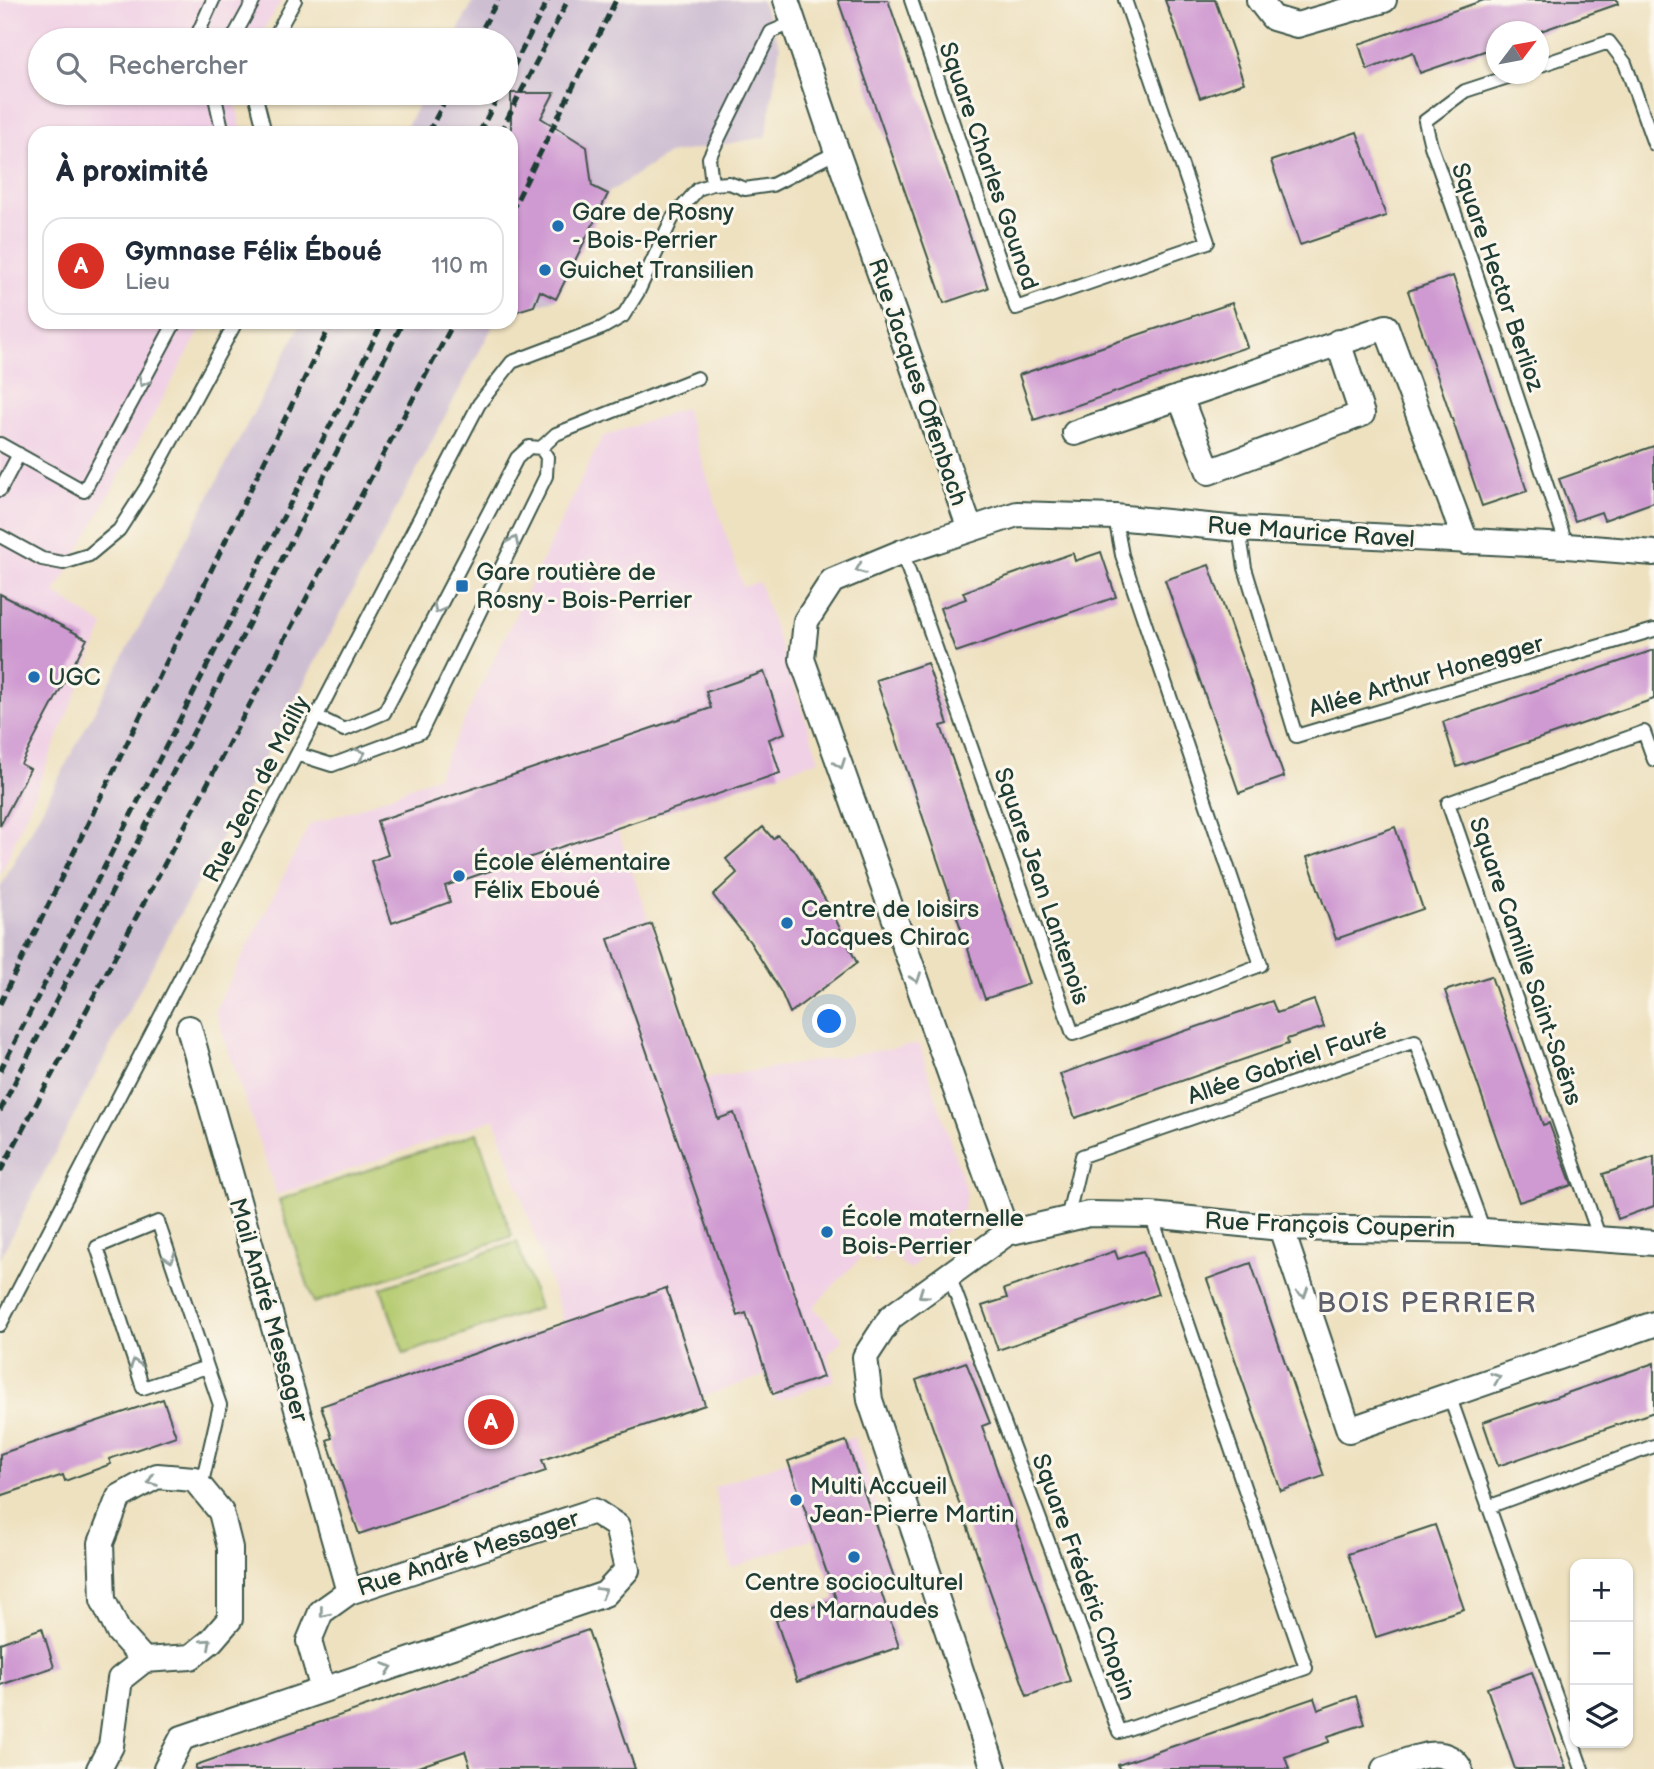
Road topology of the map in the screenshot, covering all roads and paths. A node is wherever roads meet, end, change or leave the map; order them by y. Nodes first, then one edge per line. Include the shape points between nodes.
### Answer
1 (213, 0) edge
2 (254, 0) edge
3 (295, 0) edge
4 (911, 0) edge
5 (1125, 0) edge
6 (1259, 0) edge
7 (1384, 0) edge
8 (789, 11) edge
9 (200, 28) edge
10 (239, 28) edge
11 (280, 28) edge
12 (1549, 62) edge
13 (1486, 84) edge
14 (217, 105) edge
15 (258, 105) edge
16 (221, 126) edge
17 (262, 126) edge
18 (1654, 144) edge
19 (837, 152) junction
20 (712, 184) junction
21 (171, 329) edge
22 (232, 329) edge
23 (1338, 342) junction
24 (697, 378) dead end
25 (1180, 397) junction
26 (1075, 433) dead end
27 (0, 444) edge
28 (541, 448) junction
29 (19, 454) junction
30 (0, 489) edge
31 (1115, 517) junction
32 (970, 529) junction
33 (1239, 529) junction
34 (0, 536) edge
35 (1466, 542) junction
36 (1567, 546) junction
37 (902, 552) junction
38 (1654, 553) edge
39 (1654, 630) edge
40 (316, 716) junction
41 (297, 754) junction
42 (1654, 760) edge
43 (189, 1028) dead end
44 (1151, 1215) junction
45 (1066, 1220) junction
46 (1281, 1228) junction
47 (1484, 1231) junction
48 (1007, 1233) junction
49 (1600, 1239) junction
50 (1654, 1243) edge
51 (949, 1275) junction
52 (1654, 1324) edge
53 (0, 1325) edge
54 (207, 1367) junction
55 (1449, 1395) junction
56 (1654, 1446) edge
57 (201, 1488) junction
58 (1488, 1507) junction
59 (349, 1591) junction
60 (144, 1660) junction
61 (323, 1690) junction
62 (111, 1758) edge
63 (99, 1769) edge
64 (166, 1769) edge
65 (994, 1769) edge
66 (1384, 1769) edge
67 (1460, 1769) edge
68 (1582, 1769) edge

1 - 9 lane
2 - 10 lane
3 - 11 lane
4 - 5 lane, Square Charles Gounod via 1016,309 1209,242
6 - 7 street via 1273,19 1297,25
8 - 19 street, Rue Jacques Offenbach
8 - 20 lane via 771,32 709,159
12 - 18 lane via 1609,42 1625,62
13 - 36 lane, Square Hector Berlioz via 1465,91 1425,121
14 - 16 lane
15 - 17 lane
19 - 20 lane via 772,185 745,189 729,183
19 - 32 street, Rue Jacques Offenbach
20 - 40 lane, Rue Jean de Mailly via 698,189 672,219 622,316 512,362 480,404
21 -> 29 lane via 84,491
22 - 34 lane via 119,530 89,555 63,563 42,559
23 - 25 street
23 - 25 street via 1362,414 1209,472
23 - 35 street via 1386,327
24 - 28 lane via 556,434
25 - 26 street
27 - 29 lane
28 -> 40 lane via 528,447 517,458 384,713 344,730
41 -> 28 lane via 332,765 422,732 546,476 547,457
29 - 30 lane
31 - 32 street, Rue Maurice Ravel via 1017,514
31 - 33 street, Rue Maurice Ravel
31 - 37 lane, Square Jean Lantenois via 1122,555 1261,965 1073,1034
32 - 37 street, Rue Jacques Offenbach
33 - 35 street, Rue Maurice Ravel
33 - 39 lane, Allée Arthur Honegger via 1245,568 1296,736
35 - 36 street, Rue Maurice Ravel
36 - 38 street, Rue Maurice Ravel
37 -> 48 street, Rue Jacques Offenbach via 832,581 807,621 802,659
40 - 41 lane, Rue Jean de Mailly
41 - 53 lane, Rue Jean de Mailly
42 - 49 lane, Square Camille Saint-Saëns via 1644,732 1448,803
43 - 59 street, Mail André Messager
44 - 45 street, Rue François Couperin via 1089,1214
44 - 46 street, Rue François Couperin
44 - 51 lane, Square Frédéric Chopin via 1306,1668 1119,1732
45 - 47 lane, Allée Gabriel Fauré via 1082,1156 1415,1041
45 - 48 street, Rue François Couperin
46 - 47 street, Rue François Couperin
46 -> 55 street via 1349,1430
47 - 49 street, Rue François Couperin
48 - 51 street
49 - 50 street, Rue François Couperin
51 -> 65 street via 891,1317 864,1357 870,1400
55 -> 52 street
54 -> 54 lane via 143,1388 97,1247 158,1222
54 - 57 lane via 220,1405
55 - 58 lane
56 - 58 lane
60 -> 57 street via 191,1657 230,1619 230,1548 221,1512
57 -> 60 street via 194,1479 157,1476 128,1491 119,1497 101,1543 103,1600 118,1632
58 - 68 lane
59 -> 61 street, Rue André Messager via 321,1612 309,1641
61 -> 59 street, Rue André Messager via 605,1594 627,1570 617,1526 594,1511
60 - 62 street via 120,1679
61 - 64 street, Rue André Messager via 182,1738
62 - 63 street
66 - 67 street via 1440,1753 1455,1760

